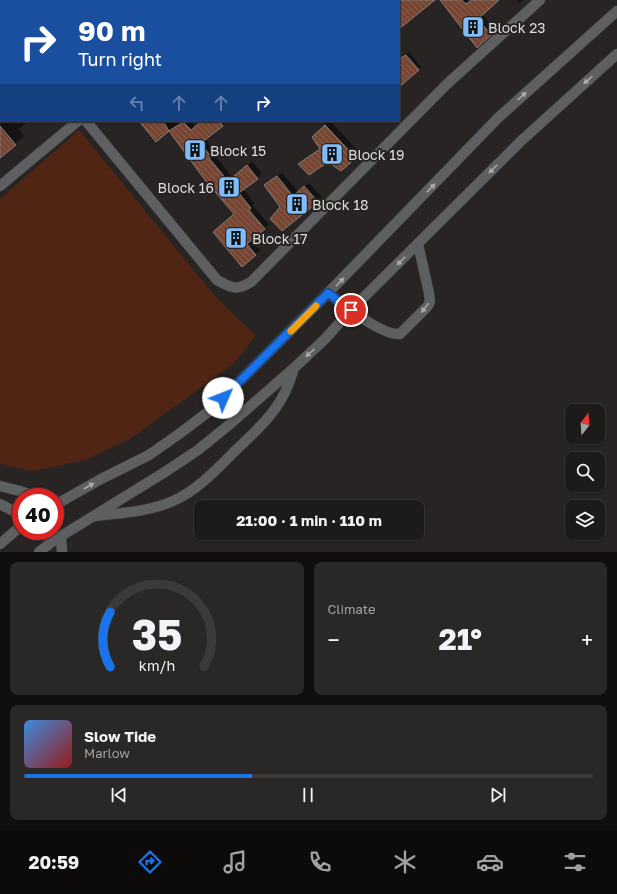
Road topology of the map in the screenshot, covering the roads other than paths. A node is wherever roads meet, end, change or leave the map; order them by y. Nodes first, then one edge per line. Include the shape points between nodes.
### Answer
1 (540, 0) edge
2 (617, 11) edge
3 (617, 54) edge
4 (77, 122) edge
5 (87, 122) edge
6 (0, 186) edge
7 (418, 244) junction
8 (328, 293) junction
9 (351, 310) junction
10 (294, 368) junction
11 (0, 486) edge
12 (12, 489) edge
13 (64, 500) edge
14 (0, 504) edge
15 (12, 510) edge
16 (93, 517) junction
17 (12, 534) edge
18 (64, 535) edge
19 (56, 540) edge
20 (57, 540) edge
21 (0, 544) edge
22 (39, 552) edge
23 (62, 552) edge

1 - 5 street via 448,84 251,282 242,287 230,288 217,280
8 -> 2 street via 498,118
3 -> 7 street via 521,141
4 - 6 street
7 -> 9 street
7 -> 9 street via 430,302 400,334 385,331
8 - 9 street
13 -> 8 street via 149,455 212,409
9 -> 10 street
10 - 16 street via 198,450
10 - 16 street via 289,384 276,408 256,431 193,490 173,501 143,511
11 - 12 street
14 - 15 street
16 - 18 street
17 - 21 street
19 - 22 street
20 - 23 street

